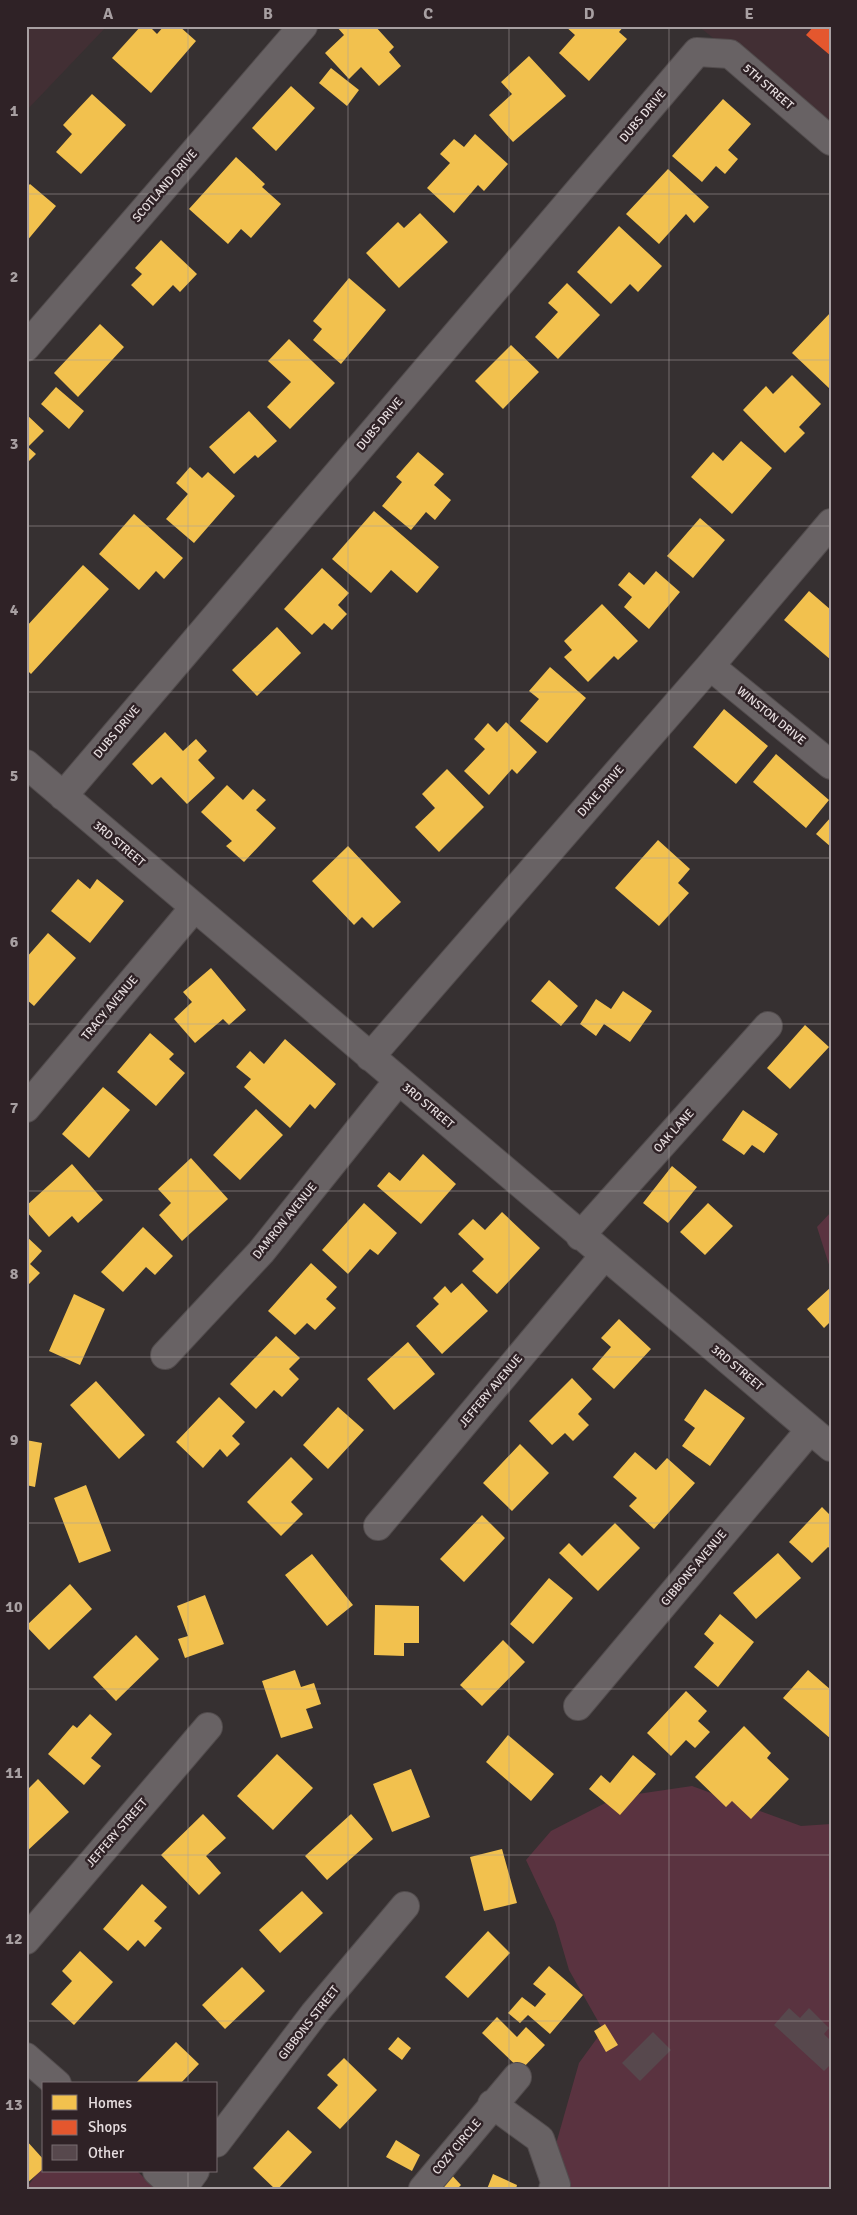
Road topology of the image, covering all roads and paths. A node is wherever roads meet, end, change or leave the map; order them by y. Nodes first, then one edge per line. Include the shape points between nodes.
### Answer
1 (303, 26) edge
2 (697, 52) joint
3 (831, 141) edge
4 (26, 347) edge
5 (831, 523) edge
6 (710, 666) junction
7 (26, 764) edge
8 (831, 765) edge
9 (63, 796) junction
10 (194, 908) junction
11 (768, 1026) dead end
12 (370, 1057) junction
13 (398, 1081) junction
14 (26, 1108) edge
15 (580, 1236) junction
16 (604, 1256) junction
17 (165, 1355) dead end
18 (810, 1430) junction
19 (831, 1447) edge
20 (378, 1526) dead end
21 (578, 1706) dead end
22 (208, 1727) dead end
23 (405, 1906) dead end
24 (26, 1940) edge
25 (26, 2057) edge
26 (517, 2077) dead end
27 (55, 2082) edge
28 (492, 2104) junction
29 (218, 2140) edge
30 (158, 2172) edge
31 (194, 2172) edge
32 (177, 2189) edge
33 (182, 2189) edge
34 (423, 2189) edge
35 (553, 2189) edge

1 - 4 street, SCOTLAND DRIVE
2 - 3 street, 5TH STREET via 730,54
2 - 9 street, DUBS DRIVE
5 - 6 street, DIXIE DRIVE
6 - 8 street, WINSTON DRIVE
6 - 12 street, DIXIE DRIVE
7 - 9 street, 3RD STREET
9 - 10 street, 3RD STREET
10 - 12 street, 3RD STREET
10 - 14 street, TRACY AVENUE
11 - 15 street, OAK LANE
12 - 13 street, 3RD STREET
13 - 15 street, 3RD STREET
13 - 17 street, DAMRON AVENUE via 261,1252
15 - 16 street, 3RD STREET
16 - 18 street, 3RD STREET
16 - 20 street, JEFFERY AVENUE
18 - 19 street, 3RD STREET
18 - 21 street, GIBBONS AVENUE
22 - 24 street, JEFFERY STREET
23 - 29 street, GIBBONS STREET via 314,2014
25 - 27 street
26 - 28 street, COZY CIRCLE
28 - 34 street, COZY CIRCLE
28 - 35 street via 540,2139 556,2185
30 - 32 street
31 - 33 street

